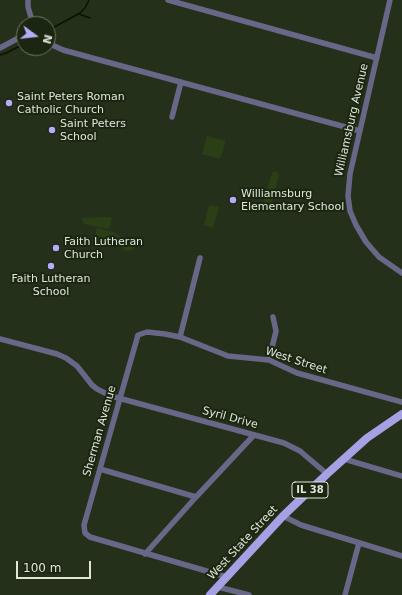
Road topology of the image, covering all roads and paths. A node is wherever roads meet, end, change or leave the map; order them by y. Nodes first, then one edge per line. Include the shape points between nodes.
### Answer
1 (28, 0) edge
2 (168, 0) edge
3 (390, 0) edge
4 (30, 16) edge
5 (16, 39) edge
6 (56, 47) edge
7 (0, 48) edge
8 (376, 58) junction
9 (181, 82) junction
10 (172, 117) dead end
11 (360, 131) junction
12 (200, 258) dead end
13 (402, 273) edge
14 (272, 317) dead end
15 (138, 335) joint
16 (180, 338) junction
17 (0, 339) edge
18 (269, 360) junction
19 (120, 398) junction
20 (402, 402) edge
21 (402, 414) edge
22 (254, 435) junction
23 (344, 459) junction
24 (100, 469) junction
25 (327, 474) junction
26 (402, 476) edge
27 (196, 497) junction
28 (283, 516) junction
29 (359, 543) junction
30 (145, 554) junction
31 (402, 556) edge
32 (227, 577) junction
33 (218, 587) junction
34 (210, 595) edge
35 (249, 595) edge
36 (345, 595) edge

1 - 4 street
2 - 8 street
3 - 8 street, Williamsburg Avenue
5 - 7 street
6 - 9 street
8 - 11 street, Williamsburg Avenue
9 - 10 street
9 - 11 street
11 - 13 street, Williamsburg Avenue via 348,188 350,211 369,246 379,257
12 - 16 street
14 - 18 street via 276,331
15 - 16 street, West Street via 147,332
15 - 19 street, Sherman Avenue
16 - 18 street, West Street via 228,356
17 - 19 street, Syril Drive via 62,355 73,362 97,389
18 - 20 street, West Street via 297,373
19 - 22 street, Syril Drive
19 - 24 street, Sherman Avenue
21 - 23 main road, West State Street / IL 38 via 367,438
22 - 25 street, Syril Drive via 293,446
22 - 27 street
23 - 25 main road, West State Street / IL 38
23 - 26 street
24 - 27 street
24 - 30 street, Sherman Avenue via 84,525 85,532 90,537
25 - 28 main road, West State Street / IL 38
27 - 30 street
28 - 29 street via 301,525
28 - 32 main road, West State Street / IL 38
29 - 31 street
29 - 36 street
30 - 32 street
32 - 33 main road, West State Street / IL 38
33 - 34 main road, West State Street / IL 38
33 - 35 street

